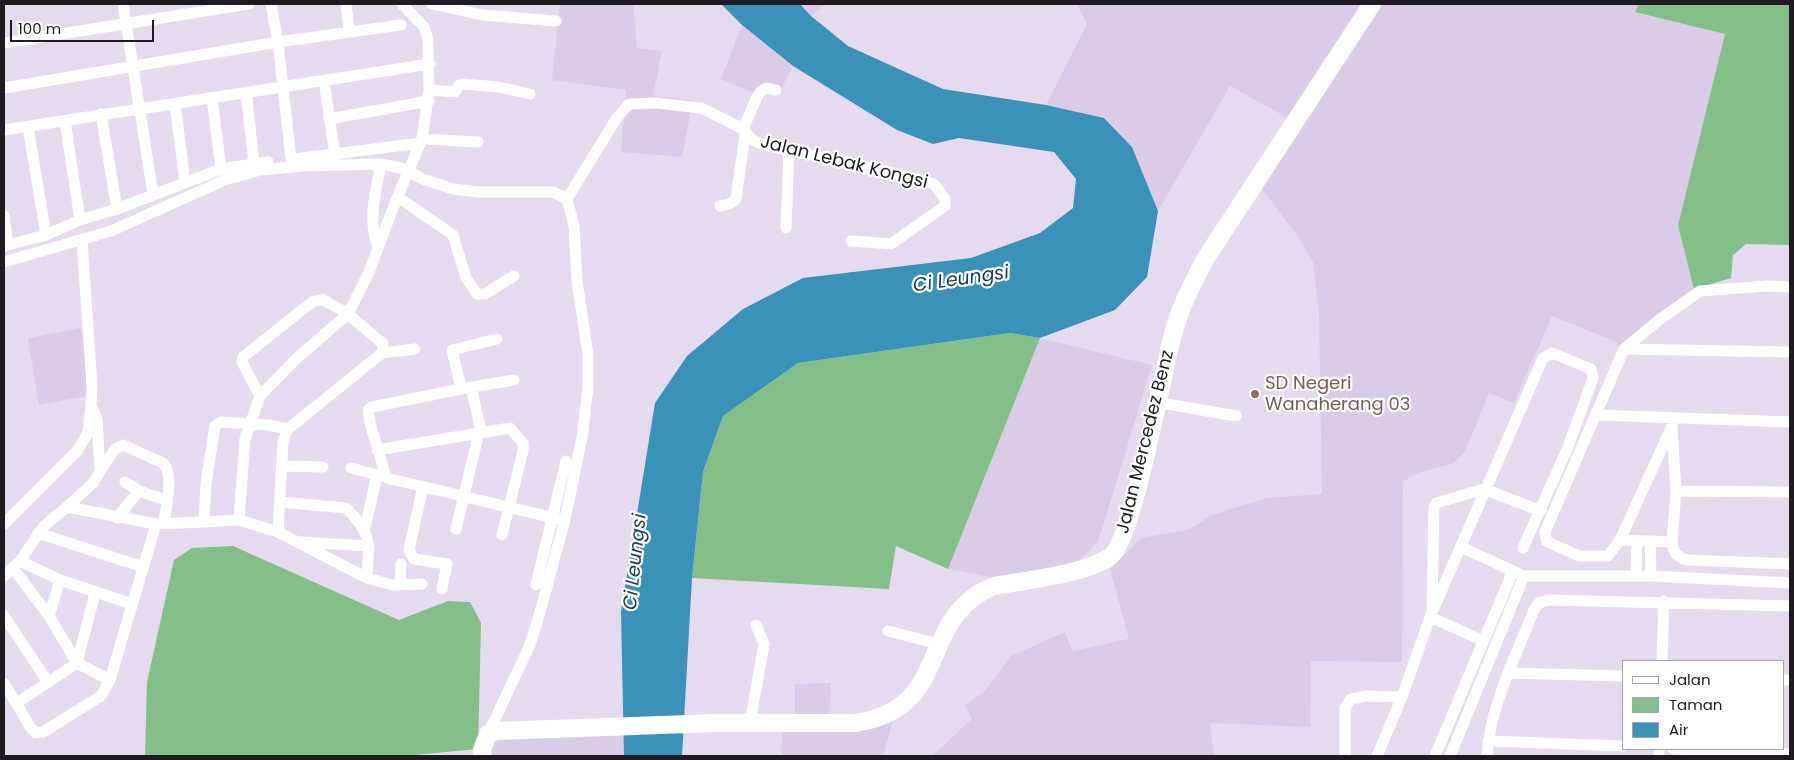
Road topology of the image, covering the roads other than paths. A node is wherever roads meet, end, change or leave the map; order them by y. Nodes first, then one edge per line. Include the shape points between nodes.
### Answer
1 (123, 4) edge
2 (249, 4) edge
3 (271, 4) edge
4 (346, 4) edge
5 (402, 4) edge
6 (432, 4) edge
7 (1372, 4) edge
8 (556, 21) dead end
9 (126, 24) junction
10 (401, 25) dead end
11 (349, 31) junction
12 (278, 42) junction
13 (4, 43) edge
14 (430, 64) junction
15 (133, 67) junction
16 (324, 81) junction
17 (284, 87) junction
18 (4, 88) edge
19 (776, 90) dead end
20 (246, 92) junction
21 (530, 94) dead end
22 (429, 96) junction
23 (212, 98) junction
24 (175, 104) junction
25 (141, 109) junction
26 (101, 114) junction
27 (329, 120) junction
28 (65, 121) junction
29 (28, 127) junction
30 (4, 130) edge
31 (744, 132) junction
32 (422, 141) junction
33 (478, 142) dead end
34 (789, 151) junction
35 (335, 156) junction
36 (291, 159) junction
37 (254, 163) junction
38 (381, 164) junction
39 (221, 169) junction
40 (410, 171) junction
41 (185, 182) junction
42 (153, 194) junction
43 (398, 197) junction
44 (566, 199) junction
45 (720, 206) dead end
46 (117, 209) junction
47 (4, 216) edge
48 (80, 220) junction
49 (786, 228) dead end
50 (46, 235) junction
51 (82, 241) junction
52 (852, 241) dead end
53 (6, 246) edge
54 (378, 246) junction
55 (4, 262) edge
56 (514, 276) dead end
57 (1790, 287) edge
58 (348, 314) junction
59 (497, 339) dead end
60 (415, 349) dead end
61 (1624, 349) junction
62 (1790, 352) edge
63 (382, 353) junction
64 (514, 380) dead end
65 (466, 388) junction
66 (260, 396) junction
67 (1156, 402) junction
68 (91, 405) junction
69 (1597, 415) junction
70 (1236, 416) dead end
71 (1673, 422) junction
72 (1790, 422) edge
73 (250, 426) junction
74 (288, 429) junction
75 (479, 432) junction
76 (378, 450) junction
77 (566, 461) dead end
78 (283, 466) junction
79 (323, 467) dead end
80 (351, 468) dead end
81 (100, 471) junction
82 (382, 476) junction
83 (125, 482) dead end
84 (423, 486) junction
85 (1484, 488) junction
86 (139, 491) junction
87 (1676, 491) junction
88 (1790, 492) edge
89 (464, 496) junction
90 (166, 500) junction
91 (281, 502) junction
92 (67, 507) junction
93 (509, 507) junction
94 (1541, 512) junction
95 (552, 517) junction
96 (117, 518) junction
97 (239, 520) junction
98 (565, 520) junction
99 (204, 522) junction
100 (4, 524) edge
101 (160, 524) junction
102 (366, 524) dead end
103 (456, 528) dead end
104 (278, 532) junction
105 (38, 533) junction
106 (502, 536) dead end
107 (1620, 540) junction
108 (1637, 540) junction
109 (1650, 541) junction
110 (300, 542) junction
111 (1672, 542) junction
112 (369, 546) junction
113 (1461, 547) junction
114 (1523, 548) dead end
115 (17, 564) junction
116 (401, 564) dead end
117 (1790, 564) edge
118 (143, 567) junction
119 (1513, 570) junction
120 (4, 576) edge
121 (1524, 576) junction
122 (1636, 576) junction
123 (1651, 576) junction
124 (367, 578) junction
125 (60, 580) junction
126 (1790, 583) edge
127 (422, 584) dead end
128 (400, 585) junction
129 (536, 585) dead end
130 (442, 589) dead end
131 (95, 593) junction
132 (1664, 601) junction
133 (132, 604) junction
134 (1790, 606) edge
135 (1431, 615) junction
136 (4, 616) edge
137 (49, 616) junction
138 (756, 624) dead end
139 (888, 631) dead end
140 (1484, 641) junction
141 (939, 644) junction
142 (1662, 660) edge
143 (76, 663) junction
144 (1509, 673) junction
145 (1622, 676) edge
146 (110, 680) junction
147 (48, 682) junction
148 (4, 683) edge
149 (1402, 697) junction
150 (17, 703) junction
151 (750, 723) junction
152 (488, 734) junction
153 (1488, 741) junction
154 (1622, 746) edge
155 (1696, 750) edge
156 (1790, 754) edge
157 (483, 756) edge
158 (1345, 756) edge
159 (1377, 756) edge
160 (1436, 756) edge
161 (1450, 756) edge
162 (1487, 756) edge

1 - 9 street
2 - 9 street
3 - 12 street
4 - 11 street
5 - 14 street via 424,27
6 - 8 street via 482,15
7 - 67 main road, Jalan Mercedez Benz via 1204,261 1179,315
9 - 13 street
9 - 15 street
10 - 11 street
11 - 12 street
12 - 15 street
12 - 17 street
14 - 16 street
14 - 22 street
15 - 18 street
15 - 25 street
16 - 17 street
16 - 27 street
17 - 20 street
17 - 36 street
19 - 31 street via 767,88 758,94
20 - 23 street
20 - 37 street
21 - 22 street via 463,84 455,92
22 - 27 street
22 - 32 street
23 - 24 street
23 - 39 street
24 - 25 street
24 - 41 street
25 - 26 street
25 - 42 street
26 - 28 street
26 - 46 street
27 - 35 street
28 - 29 street
28 - 48 street
29 - 30 street
29 - 50 street
31 - 34 street, Jalan Lebak Kongsi via 761,144
31 - 44 street, Jalan Lebak Kongsi via 701,108 633,102 616,119
31 - 45 street via 736,199
32 - 33 street
32 - 35 street
32 - 40 street
34 - 49 street
34 - 52 street, Jalan Lebak Kongsi via 934,184 945,200 945,206 891,244
35 - 36 street
36 - 37 street
37 - 39 street
38 - 40 street
38 - 51 street via 302,166 239,175 132,223
38 - 54 street via 373,216
39 - 41 street
40 - 43 street
40 - 44 street via 453,189 554,192
41 - 42 street
42 - 46 street
43 - 54 street
43 - 56 street via 453,235 466,278 477,294 485,294
44 - 98 street via 574,226 588,381 582,437
46 - 48 street
47 - 53 street
48 - 50 street
50 - 53 street
51 - 55 street
51 - 68 street
54 - 58 street
57 - 61 street via 1700,291
58 - 63 street via 383,344
58 - 66 street via 296,359
58 - 66 street via 322,300 312,302 248,352 242,362
59 - 65 street via 452,350
60 - 63 street
61 - 62 street
61 - 69 street
63 - 74 street
64 - 65 street
65 - 75 street via 480,426
65 - 76 street via 372,407 368,415
66 - 73 street
67 - 70 street
67 - 141 main road, Jalan Mercedez Benz via 1136,496 1120,544 1113,554 1090,567 994,586 980,592 955,614
68 - 81 street via 97,420
68 - 100 street via 88,432 78,450
69 - 71 street
69 - 107 street via 1545,537 1546,541 1579,556 1604,557
71 - 72 street
71 - 87 street
71 - 107 street
73 - 74 street
73 - 97 street via 245,438
73 - 99 street via 221,422 213,430
74 - 78 street via 283,441
75 - 76 street
75 - 89 street
75 - 93 street via 510,428 523,443
76 - 82 street
77 - 95 street
78 - 79 street
78 - 91 street
80 - 82 street
81 - 90 street via 116,447 126,445 166,466
81 - 92 street via 94,482
82 - 84 street
82 - 102 street
83 - 86 street
84 - 89 street
84 - 130 street via 409,550 414,559 447,564
85 - 94 street
85 - 94 street via 1543,358 1552,354 1591,369 1593,378
85 - 113 street
85 - 135 street via 1434,505
86 - 90 street
86 - 96 street
87 - 88 street
87 - 111 street
89 - 93 street
89 - 103 street
90 - 101 street
91 - 104 street
91 - 112 street via 343,506 363,527
92 - 96 street
92 - 105 street
93 - 95 street
93 - 106 street
94 - 114 street
95 - 98 street
95 - 129 street
96 - 101 street
97 - 99 street
97 - 104 street
98 - 152 street via 529,647
99 - 101 street
101 - 118 street
104 - 110 street
105 - 115 street
105 - 118 street
107 - 108 street
108 - 109 street
108 - 122 street
109 - 111 street
109 - 123 street
110 - 112 street
110 - 124 street
111 - 117 street via 1673,550 1687,560
112 - 124 street
113 - 119 street
113 - 135 street
115 - 120 street
115 - 125 street
115 - 137 street
116 - 128 street
118 - 133 street
119 - 121 street
119 - 140 street
121 - 122 street
121 - 161 street
122 - 123 street
123 - 126 street
124 - 128 street
125 - 131 street
125 - 137 street
127 - 128 street
131 - 133 street
131 - 143 street
132 - 134 street
132 - 142 street
132 - 144 street via 1541,602 1534,610
133 - 146 street
135 - 140 street
135 - 149 street
136 - 147 street
137 - 143 street
138 - 151 street via 764,644
139 - 141 street
140 - 160 street
141 - 151 main road, Jalan Mercedez Benz via 919,688 912,698 891,714 855,723
143 - 146 street
143 - 147 street
144 - 145 street
144 - 153 street
146 - 150 street via 101,696 39,733 31,728
147 - 150 street
148 - 150 street
149 - 158 street via 1351,699 1345,708
149 - 159 street
151 - 152 main road, Jalan Mercedez Benz via 497,731
152 - 157 main road
153 - 154 street
153 - 162 street
155 - 156 street

